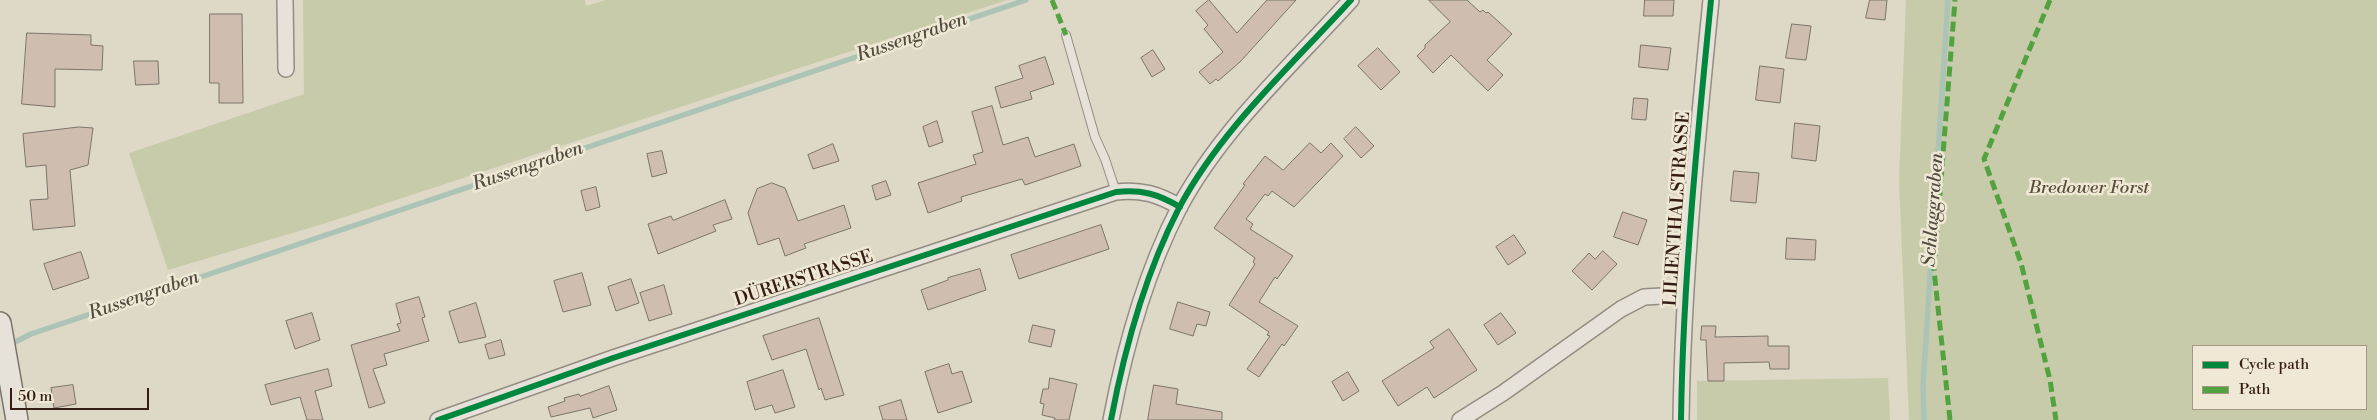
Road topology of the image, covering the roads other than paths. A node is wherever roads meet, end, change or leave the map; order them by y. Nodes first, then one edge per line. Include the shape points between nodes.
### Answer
1 (285, 0) edge
2 (1351, 0) edge
3 (1711, 0) edge
4 (1066, 35) dead end
5 (286, 69) dead end
6 (1116, 192) junction
7 (1180, 207) junction
8 (1685, 299) junction
9 (1, 328) edge
10 (482, 413) edge
11 (17, 420) edge
12 (438, 420) edge
13 (1111, 420) edge
14 (1460, 420) edge
15 (1681, 420) edge

1 - 5 street
2 - 7 street via 1240,122 1217,150
3 - 8 street, LILIENTHALSTRASSE
4 - 6 lane via 1095,138 1106,159
6 - 7 street, DÜRERSTRASSE via 1149,192
6 - 10 street, DÜRERSTRASSE via 622,355
7 - 13 street via 1133,322
8 - 14 street via 1644,297 1621,309
8 - 15 street, LILIENTHALSTRASSE
9 - 11 street
10 - 12 street, DÜRERSTRASSE

